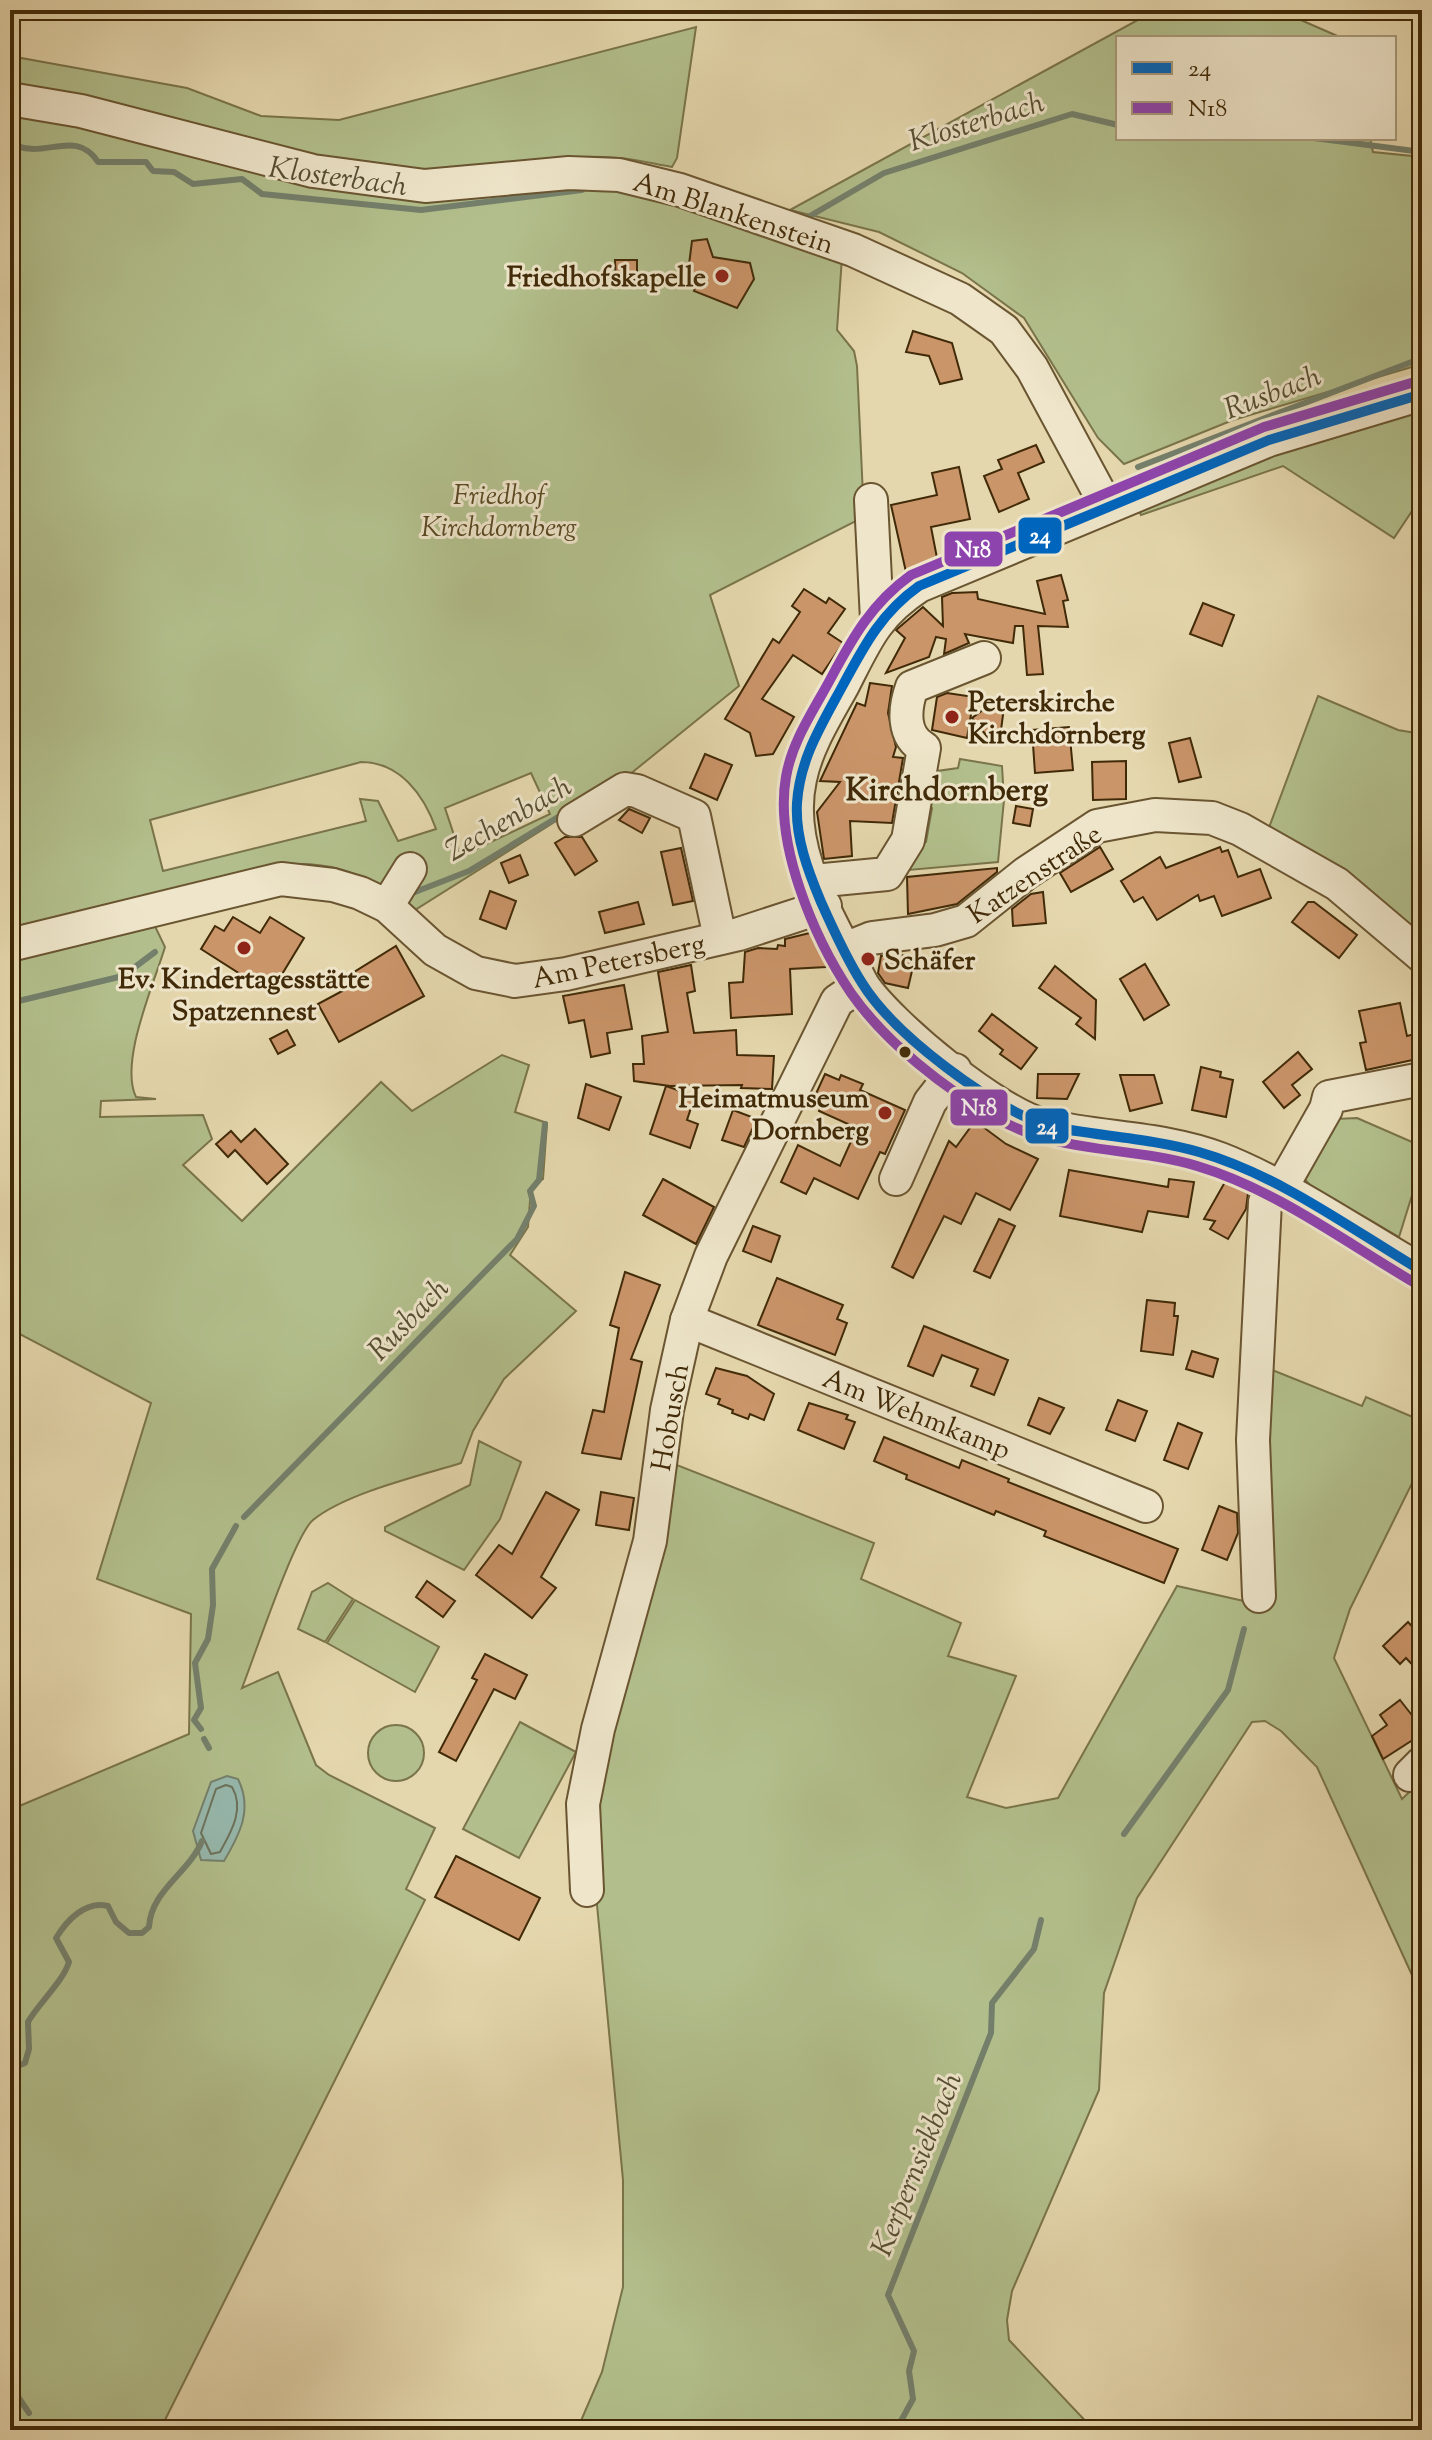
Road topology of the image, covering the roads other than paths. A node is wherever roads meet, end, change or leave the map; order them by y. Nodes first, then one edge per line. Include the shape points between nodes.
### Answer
1 (10, 99) edge
2 (1422, 394) edge
3 (871, 500) dead end
4 (1107, 507) junction
5 (877, 620) junction
6 (984, 658) dead end
7 (574, 820) dead end
8 (410, 869) dead end
9 (819, 893) junction
10 (387, 906) junction
11 (720, 938) junction
12 (10, 945) edge
13 (845, 949) junction
14 (1422, 956) edge
15 (862, 984) junction
16 (955, 1070) junction
17 (1422, 1079) edge
18 (896, 1179) dead end
19 (1276, 1187) junction
20 (1422, 1271) edge
21 (687, 1320) junction
22 (1146, 1506) dead end
23 (1259, 1596) dead end
24 (587, 1890) dead end

1 - 4 street, Am Blankenstein via 81,111 313,171 425,186 569,173 619,175 680,190 853,250 960,299 1004,330 1032,368
2 - 4 street via 1269,440
3 - 5 street
4 - 5 street via 919,586
5 - 9 street via 800,777 797,837
6 - 9 street, Am Petersberg via 912,687 907,725 910,736 924,748 908,840 887,874
7 - 11 street via 625,789 694,816
8 - 10 street
9 - 11 street, Am Petersberg via 787,921
9 - 13 street
10 - 11 street, Am Petersberg via 435,950 476,973 515,981
10 - 12 street, Am Petersberg via 333,885 281,879
13 - 14 street, Katzenstraße via 872,938 966,921 1097,826 1155,815 1204,817 1240,829 1337,884
13 - 15 street
15 - 16 street via 890,1019
15 - 21 street, Hobusch via 837,1001 711,1256
16 - 18 street via 930,1102
16 - 19 street via 1029,1121 1203,1153
17 - 19 street via 1329,1097
19 - 20 street
19 - 23 street via 1265,1202 1255,1379
21 - 22 street, Am Wehmkamp
21 - 24 street, Hobusch via 667,1410 650,1541 583,1804

